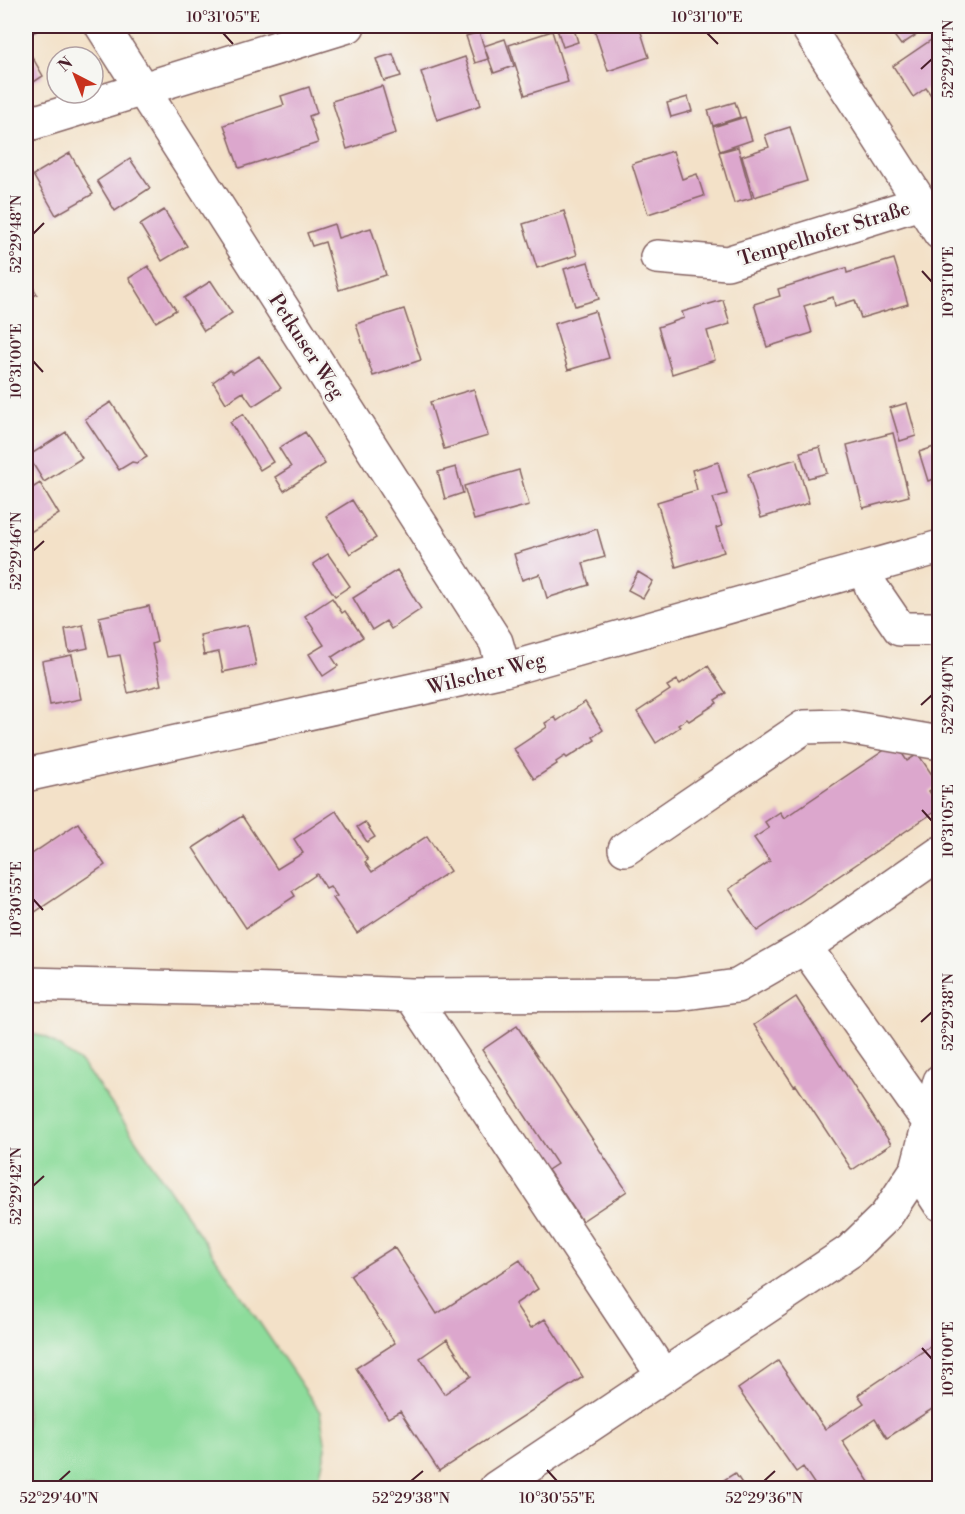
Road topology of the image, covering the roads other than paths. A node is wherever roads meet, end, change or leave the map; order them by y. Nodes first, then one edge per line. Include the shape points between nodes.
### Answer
1 (102, 26) edge
2 (348, 26) edge
3 (807, 26) edge
4 (143, 89) junction
5 (26, 125) edge
6 (920, 203) junction
7 (939, 233) edge
8 (657, 257) dead end
9 (939, 547) edge
10 (865, 570) junction
11 (939, 629) edge
12 (504, 670) junction
13 (939, 743) edge
14 (26, 775) edge
15 (625, 849) dead end
16 (939, 853) edge
17 (805, 947) junction
18 (26, 984) edge
19 (411, 995) junction
20 (939, 1081) edge
21 (929, 1122) junction
22 (917, 1169) junction
23 (939, 1204) edge
24 (654, 1362) dead end
25 (496, 1488) edge

1 - 4 street, Petkuser Weg
2 - 4 street
3 - 6 street
4 - 5 street
4 - 12 street, Petkuser Weg via 496,642
6 - 7 street
6 - 8 street, Tempelhofer Straße via 727,262
9 - 10 street, Wilscher Weg
10 - 11 street via 872,588 900,629
10 - 12 street, Wilscher Weg
12 - 14 street, Wilscher Weg
13 - 15 street via 841,726 804,727
16 - 17 street
17 - 19 street via 737,986 678,994
17 - 21 street
18 - 19 street
19 - 24 street
20 - 21 street
21 - 22 street
22 - 23 street
22 - 25 street via 886,1216 850,1251

